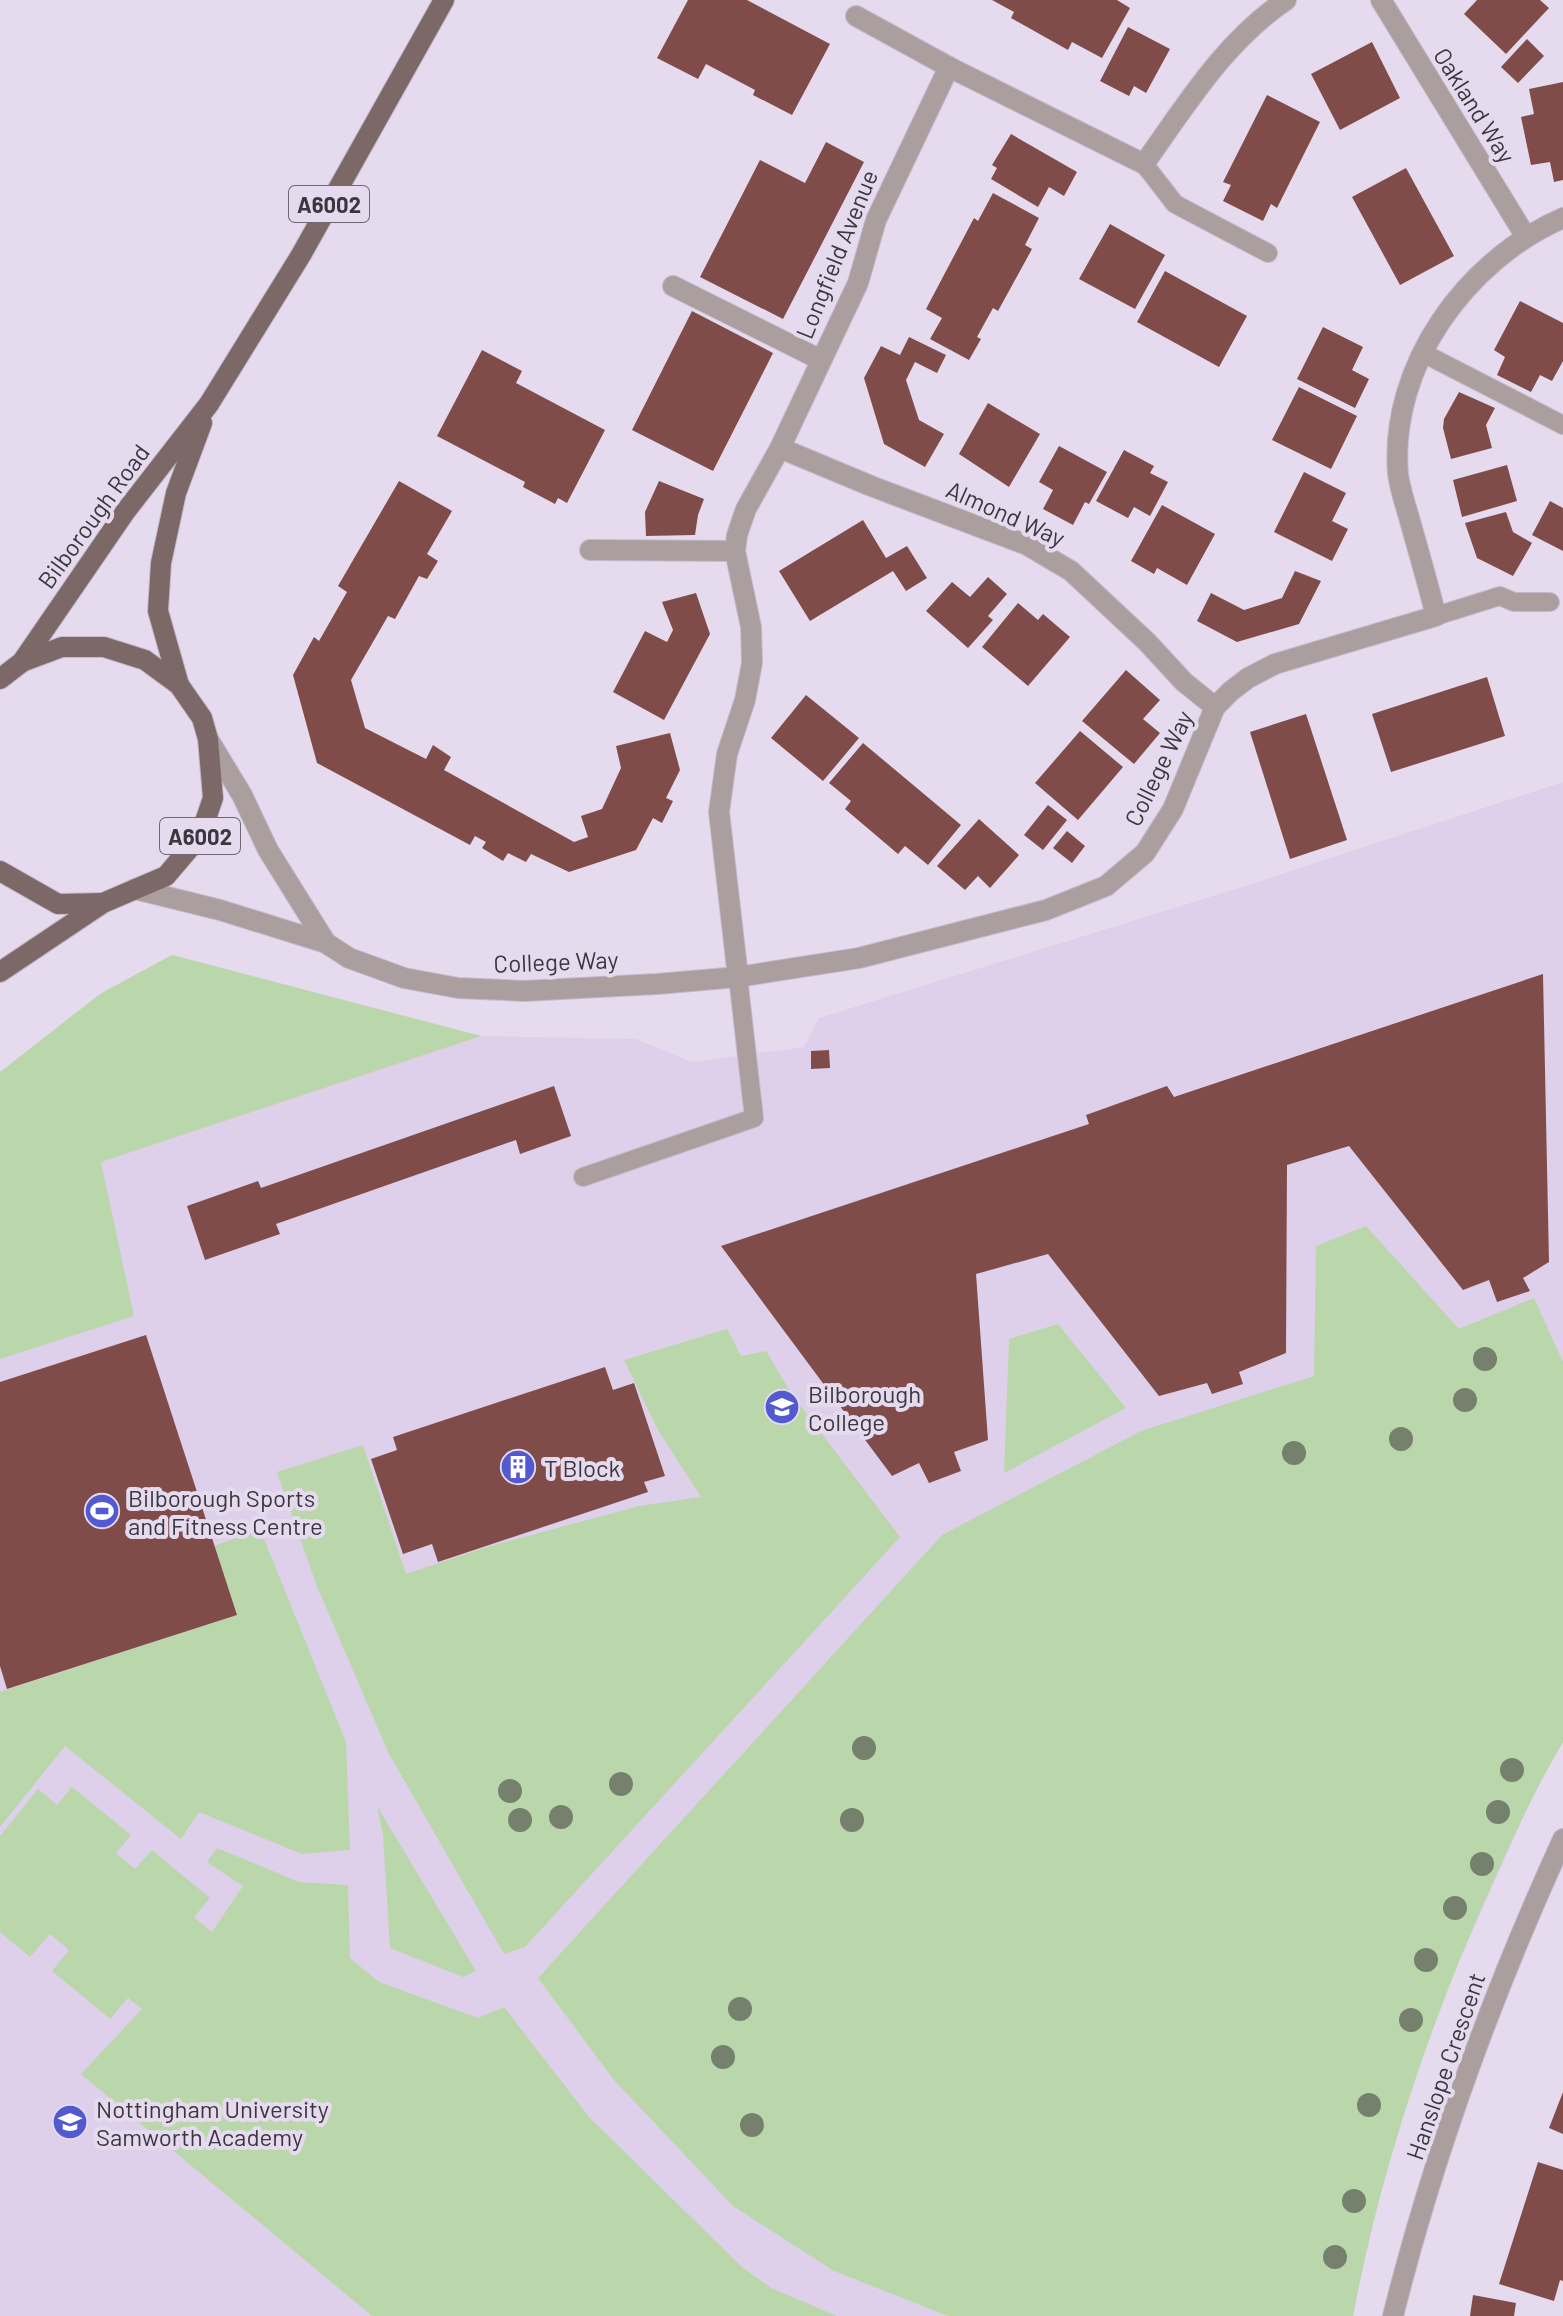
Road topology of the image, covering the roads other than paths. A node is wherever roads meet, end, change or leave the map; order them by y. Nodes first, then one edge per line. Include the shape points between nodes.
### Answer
1 (444, 0) edge
2 (1286, 0) edge
3 (1381, 0) edge
4 (856, 16) dead end
5 (949, 67) junction
6 (1144, 164) junction
7 (1563, 218) edge
8 (1526, 237) junction
9 (1268, 253) dead end
10 (673, 286) dead end
11 (1423, 353) junction
12 (821, 360) junction
13 (209, 404) junction
14 (1563, 425) edge
15 (780, 448) junction
16 (590, 550) dead end
17 (735, 551) junction
18 (1550, 602) dead end
19 (1436, 616) junction
20 (22, 662) junction
21 (0, 679) edge
22 (179, 685) junction
23 (1215, 707) junction
24 (208, 739) junction
25 (0, 871) edge
26 (135, 889) junction
27 (103, 903) junction
28 (326, 943) junction
29 (0, 972) edge
30 (738, 977) junction
31 (583, 1177) dead end
32 (1563, 1839) edge
33 (1393, 2316) edge

1 - 13 main road, Bilborough Road / A6002 via 301,255
2 - 6 street via 1230,48
3 - 8 street, Oakland Way
4 - 5 street
5 - 6 street
5 - 12 street, Longfield Avenue via 876,220 858,283
6 - 9 lane via 1175,204
7 - 8 street
8 - 11 street via 1464,291
10 - 12 street
11 - 14 lane
11 - 19 street via 1401,413 1397,448 1399,479
12 - 15 street, Longfield Avenue
13 - 20 main road, Bilborough Road / A6002 via 125,512
13 - 22 main road, Bilborough Road / A6002 via 176,493 161,563 158,611
15 - 17 street, Longfield Avenue via 746,509
15 - 23 street, Almond Way via 1027,545 1071,571
16 - 17 street
17 - 30 street, Longfield Avenue via 751,627 752,663 727,754 719,812
18 - 19 lane via 1514,602 1500,596
19 - 23 street, College Way via 1275,664 1248,678
20 - 21 main road, Bilborough Road / A6002
20 - 22 main road, Bilborough Road / A6002 via 62,647 104,647 145,660
22 - 24 main road, Bilborough Road / A6002 via 202,718
23 - 30 street, College Way via 1173,809 1145,853 1106,886 1046,910 859,958
24 - 26 main road, Bilborough Road / A6002 via 213,798 200,836 166,876
24 - 28 street, College Way
25 - 27 main road, Bilborough Road / A6002 via 58,904
26 - 27 main road, Bilborough Road / A6002
26 - 28 street, College Way
27 - 29 main road, Bilborough Road / A6002
28 - 30 street, College Way via 349,958 404,978 458,988 539,990
30 - 31 lane via 754,1118
32 - 33 street, Hanslope Crescent via 1461,2089

